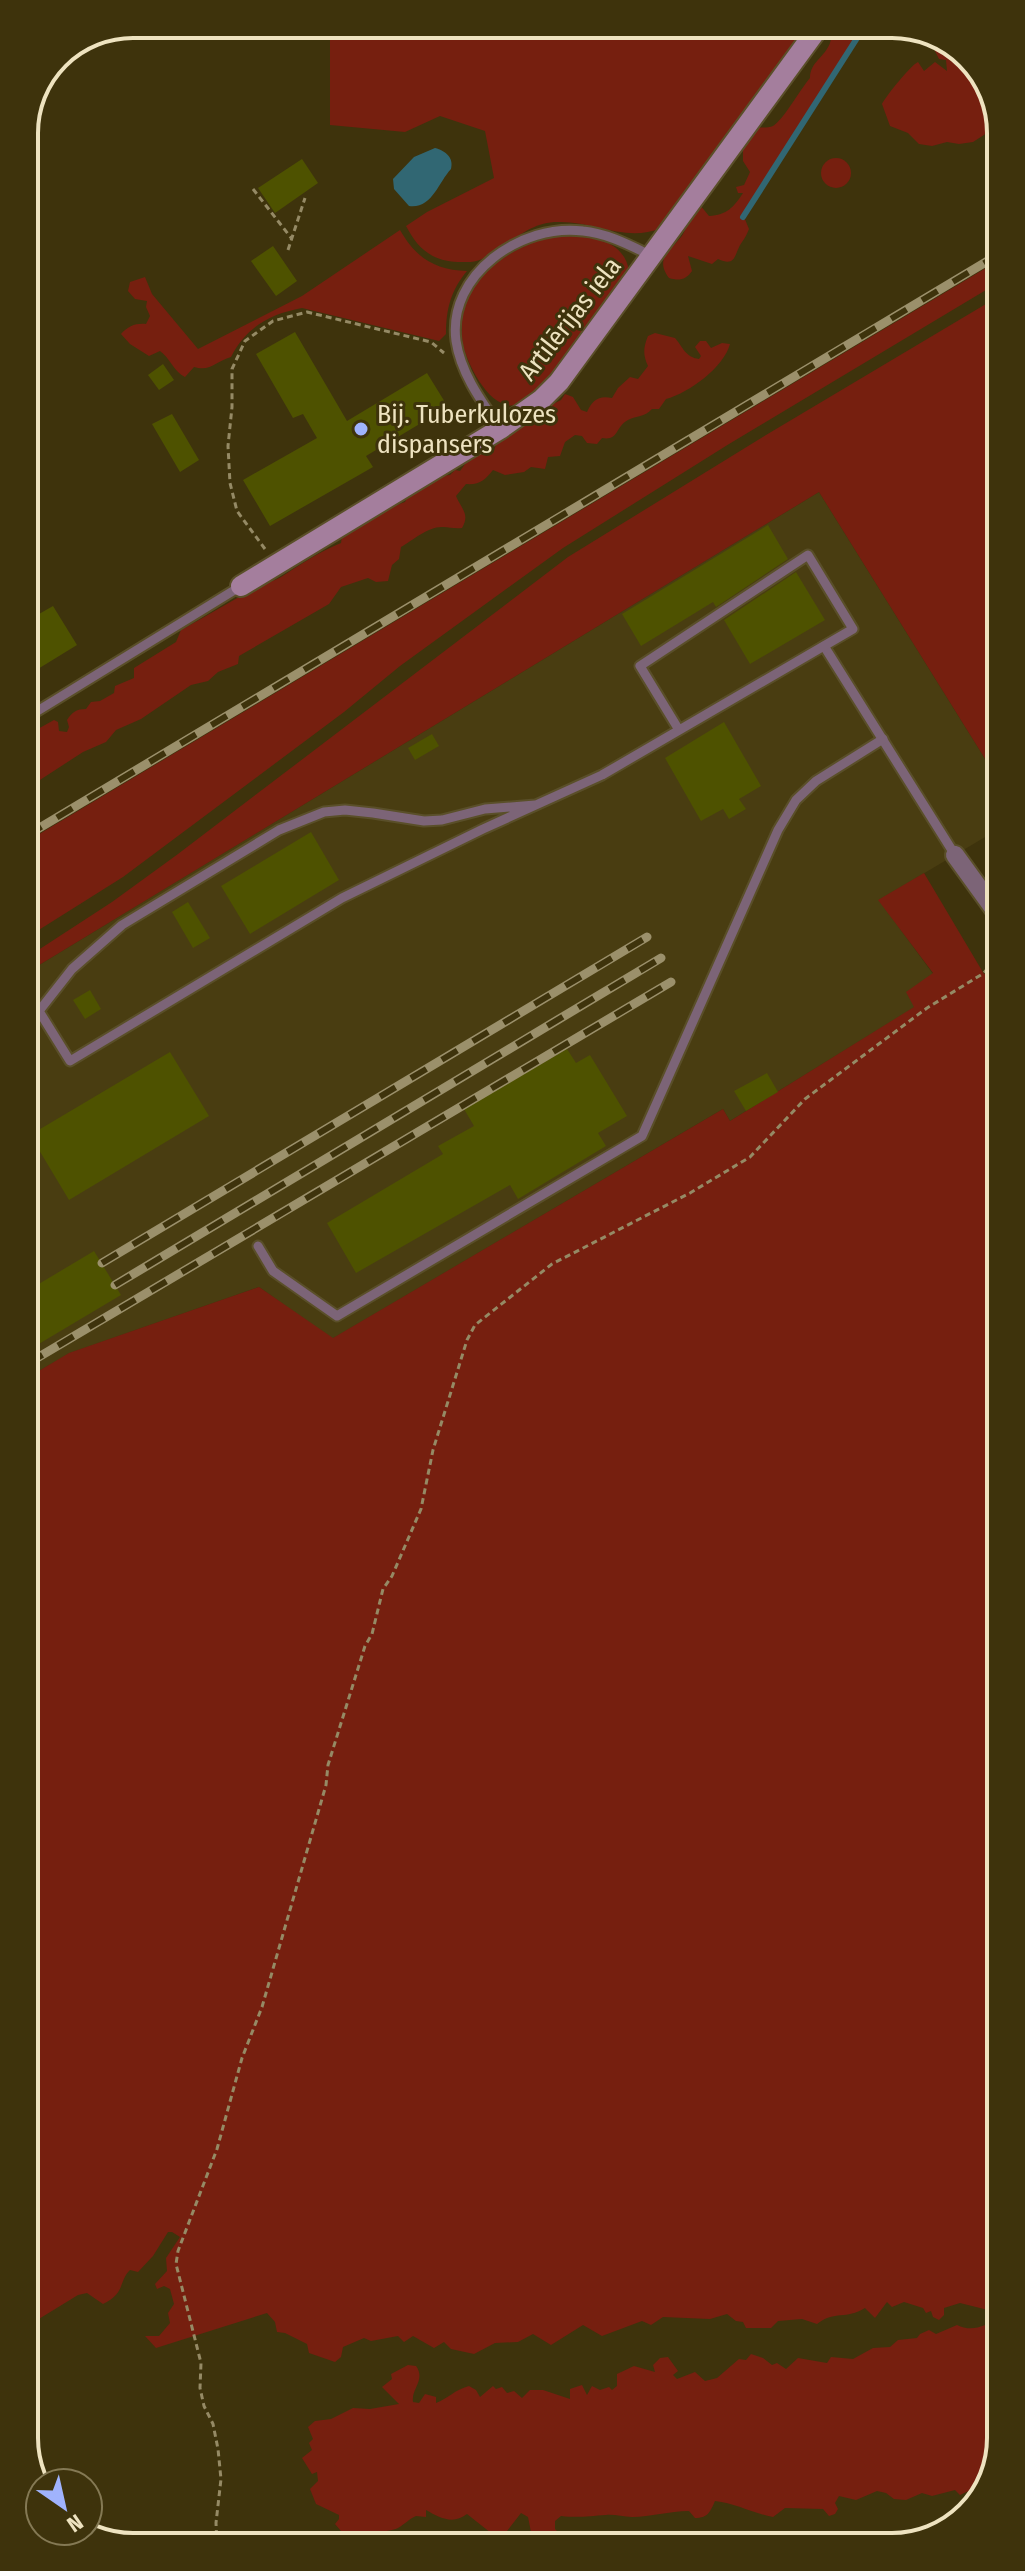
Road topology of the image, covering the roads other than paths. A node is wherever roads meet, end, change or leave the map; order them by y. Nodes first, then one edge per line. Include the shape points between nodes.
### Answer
1 (811, 38) edge
2 (652, 256) junction
3 (500, 429) junction
4 (241, 586) joint
5 (824, 646) junction
6 (38, 711) edge
7 (679, 730) junction
8 (883, 739) junction
9 (535, 805) junction
10 (955, 855) joint
11 (987, 899) edge
12 (258, 1246) dead end

1 - 2 street, Artilērijas iela
2 - 3 street, Artilērijas iela via 559,382
2 - 3 lane via 595,233 553,230 515,244 478,273 459,304 457,344 467,377
3 - 4 street, Artilērijas iela
4 - 6 lane
5 - 7 lane
5 - 7 lane via 853,629 808,555 640,666
5 - 8 lane
7 - 9 lane via 602,775
8 - 10 lane
8 - 12 lane via 816,781 796,800 642,1136 337,1316 273,1271
9 - 9 lane via 342,898 70,1061 39,1011 72,969 122,925 303,818 345,810 442,820 485,809
10 - 11 street

